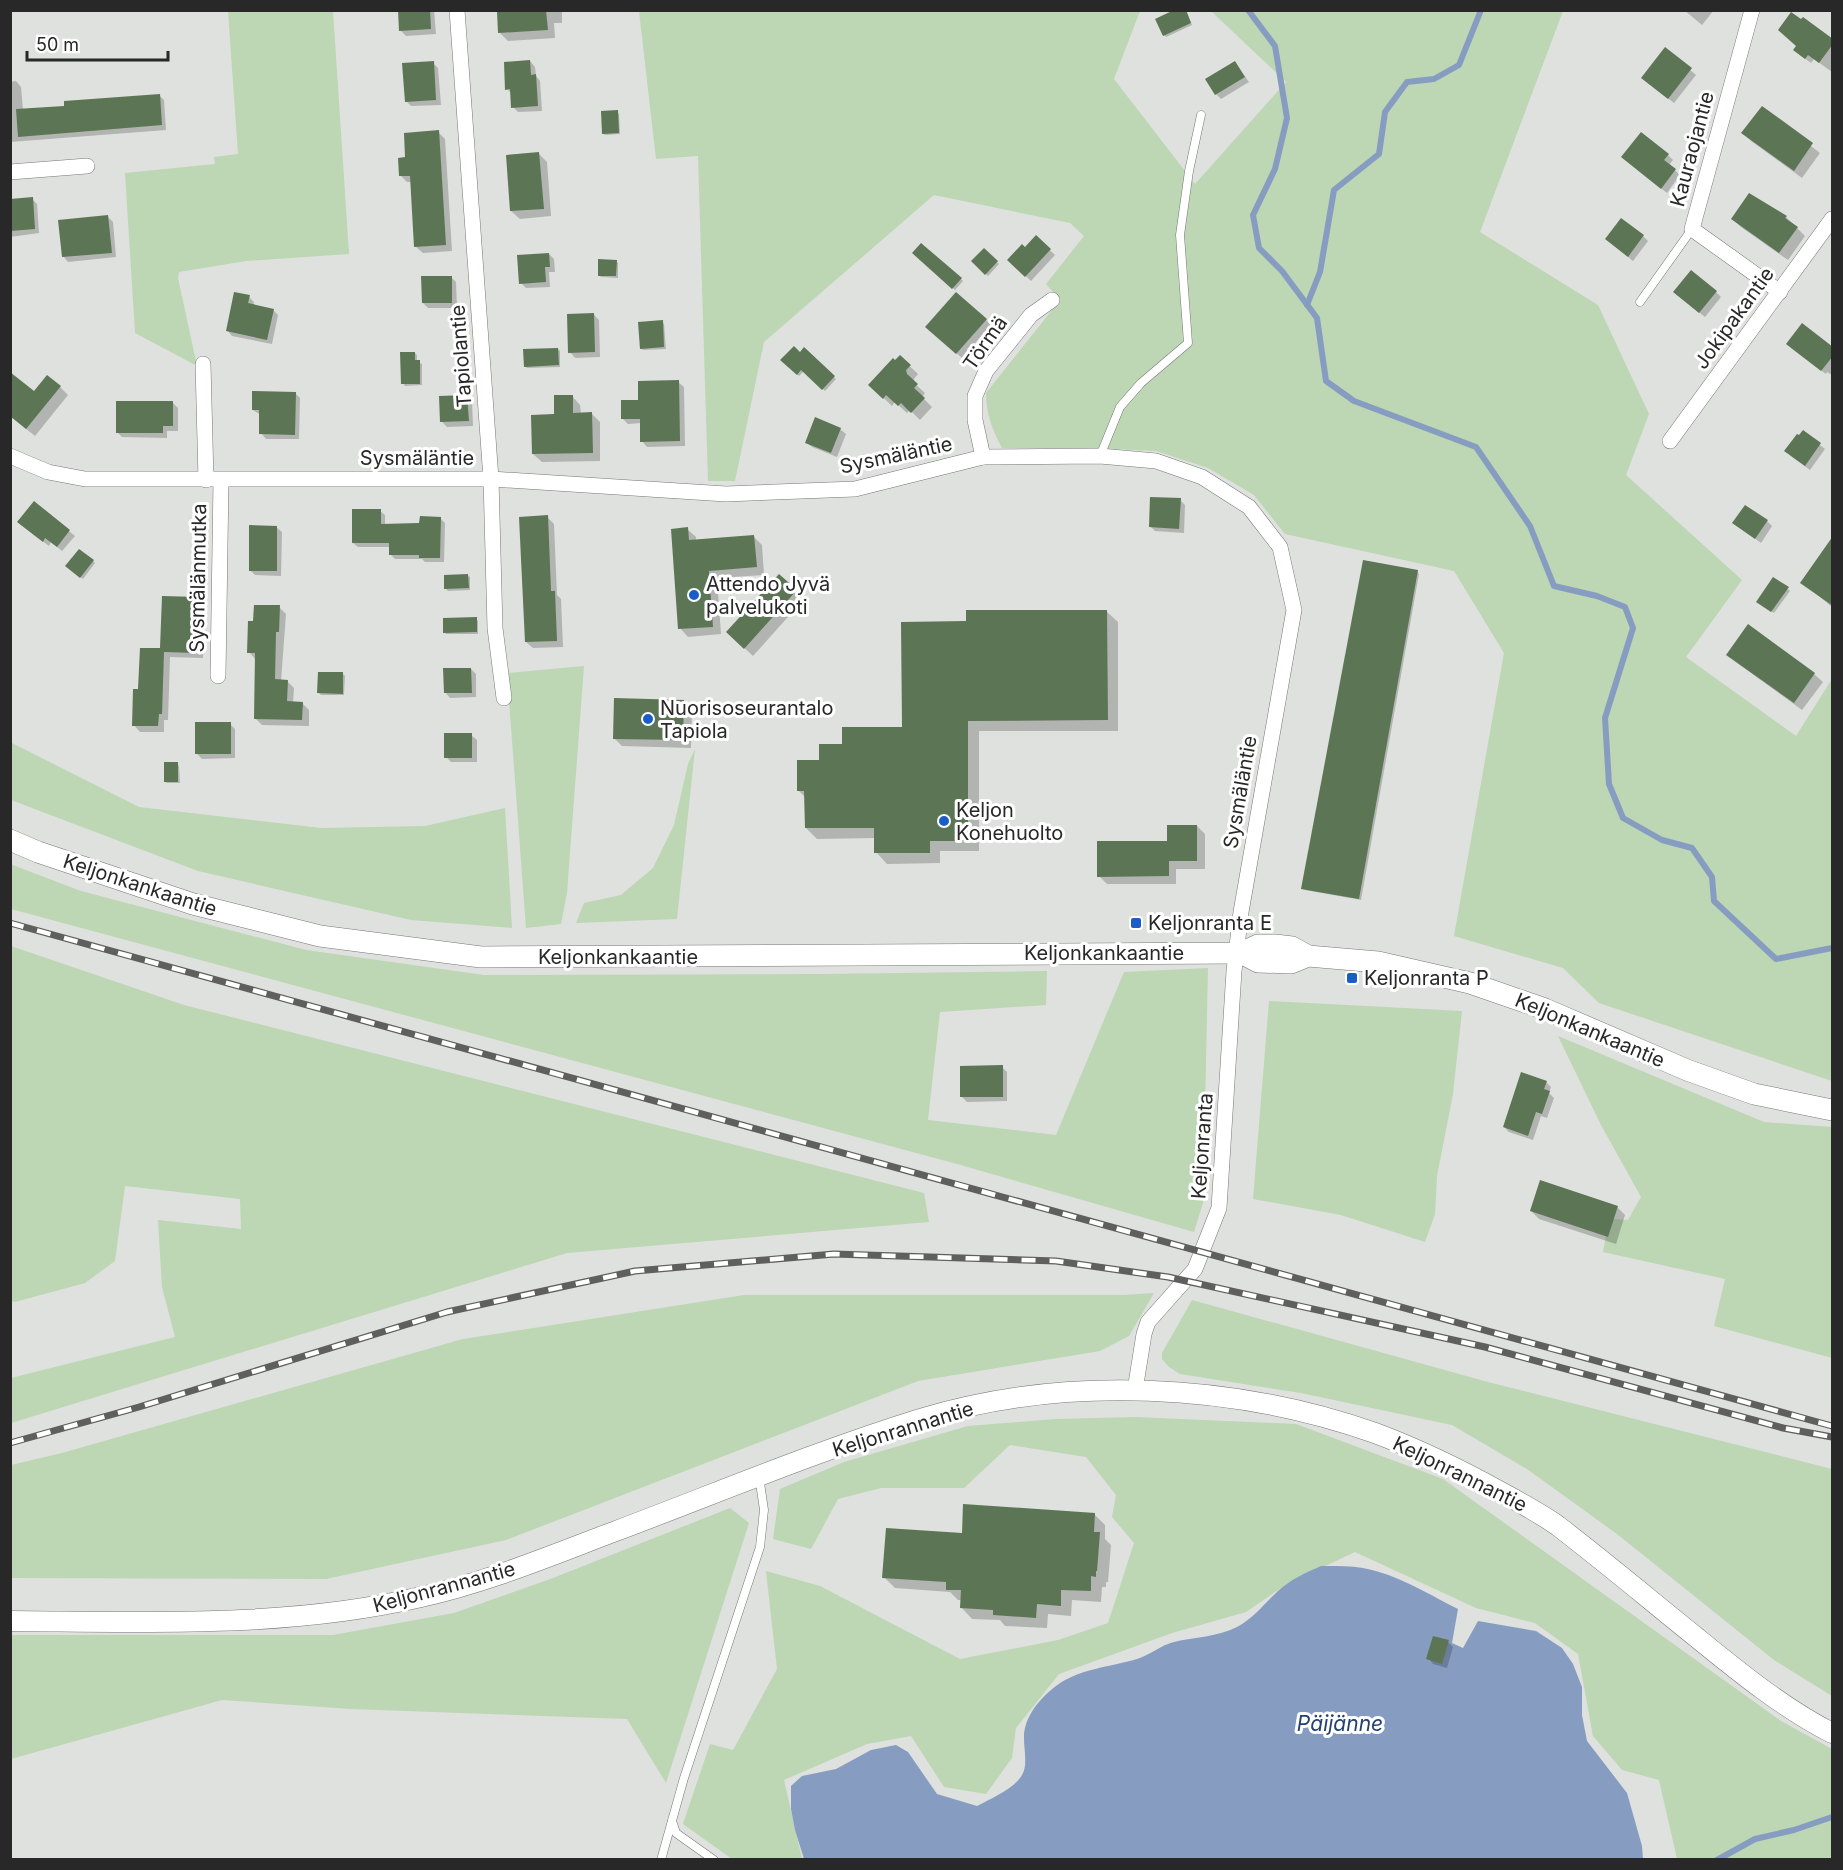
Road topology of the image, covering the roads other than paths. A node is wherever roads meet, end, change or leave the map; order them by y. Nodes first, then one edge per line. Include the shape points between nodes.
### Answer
1 (457, 10) edge
2 (1752, 10) edge
3 (1201, 115) dead end
4 (87, 166) dead end
5 (10, 172) edge
6 (1833, 219) edge
7 (1692, 229) junction
8 (1780, 292) junction
9 (1052, 300) dead end
10 (1640, 302) dead end
11 (203, 364) dead end
12 (1670, 441) dead end
13 (10, 456) edge
14 (1100, 456) junction
15 (982, 457) junction
16 (491, 479) junction
17 (214, 480) junction
18 (218, 676) dead end
19 (504, 698) dead end
20 (10, 840) edge
21 (1238, 953) junction
22 (1833, 1110) edge
23 (1135, 1390) junction
24 (759, 1475) junction
25 (10, 1621) edge
26 (1833, 1733) edge
27 (672, 1821) junction
28 (661, 1860) edge
29 (714, 1860) edge

1 - 16 street, Tapiolantie
2 - 7 street, Kauraojantie
3 - 14 lane via 1180,235 1188,344 1141,383 1120,407
4 - 5 street
6 - 8 street, Jokipakantie
7 - 8 street, Kauraojantie
7 - 10 lane
8 - 12 street, Jokipakantie
9 - 15 street, Törmä via 1031,315 986,371 975,396
11 - 17 street, Sysmälänmutka
13 - 17 street, Sysmäläntie via 48,472 85,479
14 - 15 street, Sysmäläntie
14 - 21 street, Sysmäläntie via 1156,461 1202,477 1249,507 1280,547 1294,610 1240,912
15 - 16 street, Sysmäläntie via 855,489 726,494
16 - 17 street, Sysmäläntie
16 - 19 street, Tapiolantie via 495,628
17 - 18 street, Sysmälänmutka
20 - 21 main road, Keljonkankaantie via 193,904 320,936 481,957
21 - 22 main road, Keljonkankaantie via 1257,962 1291,963 1308,956 1378,962 1470,983 1545,1009 1686,1070 1754,1094
21 - 23 street, Keljonranta via 1219,1208 1195,1269 1148,1322
23 - 24 street, Keljonrannantie via 1068,1393 973,1406 923,1418
23 - 26 street, Keljonrannantie via 1221,1397 1294,1411 1373,1432 1438,1459 1553,1523 1737,1671
24 - 25 street, Keljonrannantie via 525,1565 424,1597 363,1609 260,1620
24 - 27 lane via 764,1510 760,1547
27 - 28 lane
27 - 29 lane via 676,1833

